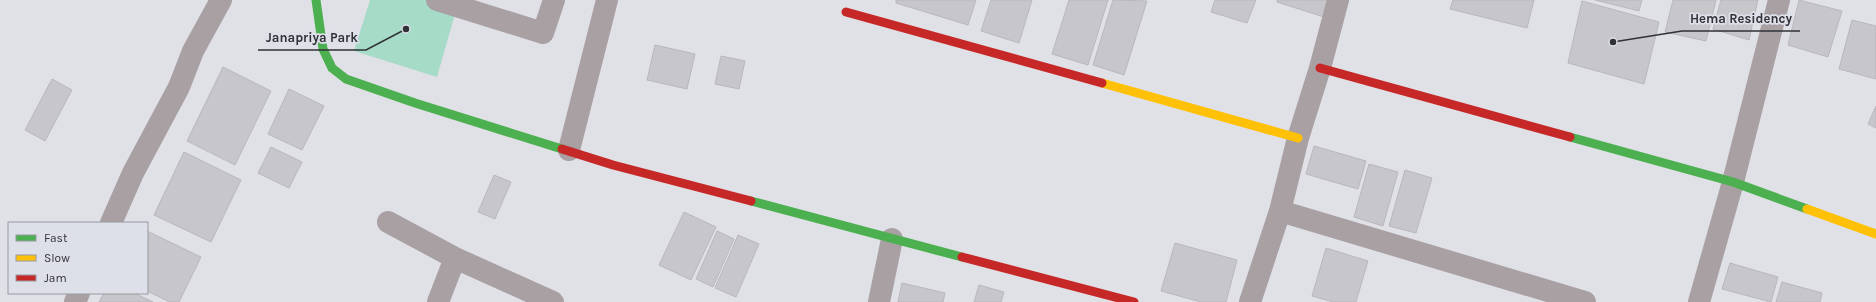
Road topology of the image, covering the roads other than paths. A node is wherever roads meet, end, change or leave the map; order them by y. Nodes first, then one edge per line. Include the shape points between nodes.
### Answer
1 (221, 0) edge
2 (316, 0) edge
3 (437, 0) edge
4 (554, 0) edge
5 (607, 0) edge
6 (1338, 0) edge
7 (1779, 0) edge
8 (846, 12) dead end
9 (1320, 68) junction
10 (1298, 138) junction
11 (569, 150) junction
12 (1732, 182) junction
13 (1280, 211) junction
14 (111, 222) edge
15 (388, 222) dead end
16 (1876, 234) edge
17 (892, 239) junction
18 (455, 258) junction
19 (438, 302) edge
20 (553, 302) edge
21 (879, 302) edge
22 (1134, 302) edge
23 (1250, 302) edge
24 (1585, 302) edge
25 (1699, 302) edge

1 - 14 street via 194,51 179,87 133,173
2 - 11 street via 323,49 332,68 346,79 420,105
3 - 4 street via 543,33
5 - 11 street
6 - 9 street
7 - 12 street
8 - 10 street
9 - 10 street
9 - 12 street
10 - 13 street
11 - 17 street via 613,165
12 - 16 street
12 - 25 street
13 - 23 street
13 - 24 street
15 - 18 street
17 - 21 street
17 - 22 street
18 - 19 street
18 - 20 street

